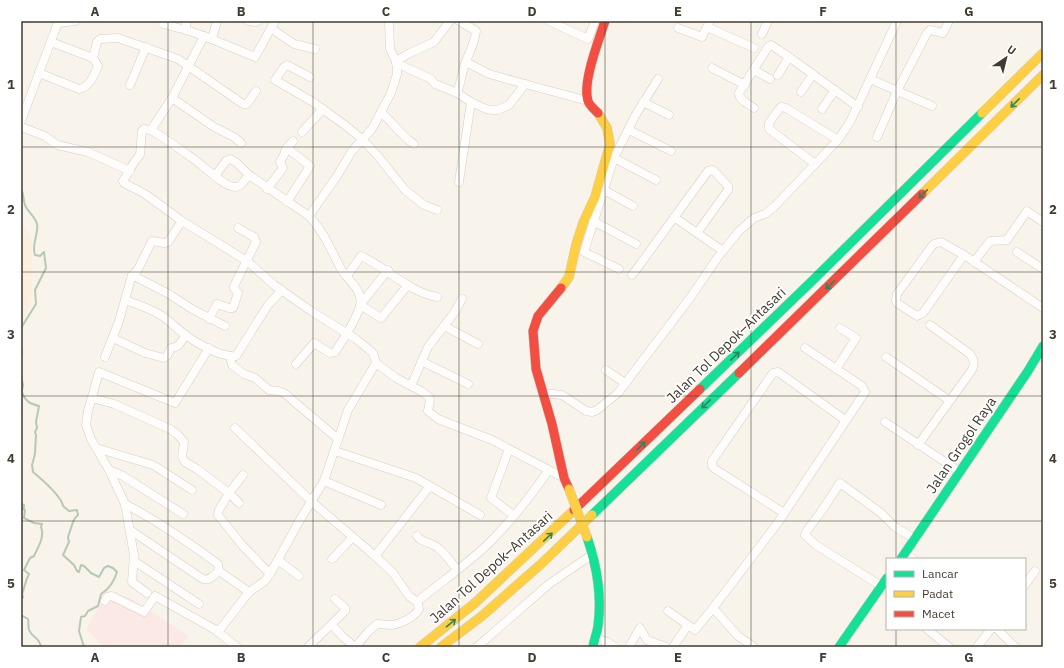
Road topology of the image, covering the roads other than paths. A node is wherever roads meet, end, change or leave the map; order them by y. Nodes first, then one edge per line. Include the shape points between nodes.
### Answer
1 (75, 21) edge
2 (186, 21) edge
3 (217, 21) edge
4 (248, 21) edge
5 (258, 21) edge
6 (275, 21) edge
7 (389, 21) edge
8 (450, 21) edge
9 (459, 21) edge
10 (549, 21) edge
11 (595, 21) edge
12 (605, 21) edge
13 (768, 21) edge
14 (896, 21) edge
15 (949, 21) edge
16 (163, 24) dead end
17 (708, 24) edge
18 (678, 28) dead end
19 (272, 29) junction
20 (186, 30) junction
21 (762, 34) dead end
22 (208, 37) junction
23 (51, 42) junction
24 (146, 47) junction
25 (754, 48) dead end
26 (315, 49) dead end
27 (1043, 54) edge
28 (789, 56) junction
29 (93, 58) junction
30 (396, 62) junction
31 (466, 62) junction
32 (188, 65) junction
33 (712, 68) dead end
34 (754, 70) junction
35 (39, 73) junction
36 (813, 74) junction
37 (778, 75) dead end
38 (1043, 75) edge
39 (310, 77) dead end
40 (870, 78) junction
41 (658, 79) dead end
42 (770, 79) dead end
43 (525, 84) junction
44 (130, 85) dead end
45 (745, 85) junction
46 (835, 90) junction
47 (256, 91) dead end
48 (897, 91) junction
49 (801, 92) dead end
50 (457, 93) junction
51 (172, 98) junction
52 (588, 101) junction
53 (471, 102) junction
54 (643, 102) junction
55 (932, 106) dead end
56 (858, 107) junction
57 (323, 108) junction
58 (754, 108) dead end
59 (822, 109) dead end
60 (381, 112) junction
61 (669, 115) dead end
62 (21, 121) edge
63 (21, 127) edge
64 (151, 130) junction
65 (629, 130) junction
66 (302, 132) dead end
67 (877, 137) dead end
68 (362, 139) junction
69 (838, 140) junction
70 (293, 141) dead end
71 (241, 143) dead end
72 (414, 144) dead end
73 (287, 148) junction
74 (671, 151) dead end
75 (614, 158) junction
76 (815, 164) junction
77 (130, 172) junction
78 (248, 175) junction
79 (214, 176) junction
80 (656, 180) dead end
81 (459, 182) dead end
82 (267, 188) junction
83 (604, 190) junction
84 (287, 202) junction
85 (633, 206) dead end
86 (436, 210) dead end
87 (674, 217) junction
88 (311, 219) junction
89 (182, 221) junction
90 (593, 221) junction
91 (1043, 222) edge
92 (238, 228) dead end
93 (697, 233) junction
94 (636, 244) dead end
95 (723, 251) junction
96 (584, 252) junction
97 (1017, 252) dead end
98 (964, 255) junction
99 (573, 258) junction
100 (247, 261) junction
101 (974, 262) junction
102 (619, 269) dead end
103 (1043, 269) edge
104 (388, 270) junction
105 (132, 275) junction
106 (632, 275) dead end
107 (347, 276) junction
108 (408, 285) junction
109 (282, 290) junction
110 (437, 297) dead end
111 (462, 299) dead end
112 (125, 300) junction
113 (360, 306) junction
114 (1043, 308) edge
115 (209, 319) junction
116 (930, 325) dead end
117 (225, 326) dead end
118 (444, 326) junction
119 (840, 328) dead end
120 (347, 334) junction
121 (186, 335) junction
122 (113, 338) junction
123 (478, 344) dead end
124 (1043, 346) edge
125 (209, 348) junction
126 (805, 348) dead end
127 (230, 356) junction
128 (886, 357) dead end
129 (105, 358) dead end
130 (422, 361) junction
131 (376, 363) junction
132 (296, 364) dead end
133 (836, 369) junction
134 (606, 370) dead end
135 (625, 383) junction
136 (468, 384) dead end
137 (411, 386) junction
138 (543, 393) junction
139 (92, 398) junction
140 (950, 401) junction
141 (845, 420) junction
142 (886, 422) dead end
143 (235, 428) dead end
144 (338, 439) junction
145 (918, 445) junction
146 (96, 448) junction
147 (509, 449) junction
148 (335, 451) junction
149 (109, 470) junction
150 (548, 471) junction
151 (960, 472) junction
152 (243, 475) dead end
153 (564, 478) junction
154 (324, 481) junction
155 (430, 486) junction
156 (192, 490) dead end
157 (229, 493) junction
158 (311, 501) junction
159 (239, 503) dead end
160 (125, 504) junction
161 (381, 505) dead end
162 (784, 513) junction
163 (183, 514) dead end
164 (480, 515) dead end
165 (514, 515) junction
166 (130, 530) junction
167 (417, 536) dead end
168 (353, 537) junction
169 (914, 540) junction
170 (593, 554) junction
171 (375, 556) junction
172 (903, 556) edge
173 (332, 559) dead end
174 (278, 560) junction
175 (134, 561) junction
176 (457, 570) junction
177 (219, 571) junction
178 (1035, 571) dead end
179 (270, 574) junction
180 (299, 576) dead end
181 (886, 579) edge
182 (1026, 584) edge
183 (881, 586) junction
184 (249, 592) junction
185 (147, 593) dead end
186 (335, 599) dead end
187 (105, 601) dead end
188 (417, 601) junction
189 (199, 604) dead end
190 (713, 608) junction
191 (668, 611) dead end
192 (332, 625) junction
193 (688, 625) junction
194 (928, 630) edge
195 (990, 630) edge
196 (998, 630) edge
197 (218, 632) junction
198 (594, 642) edge
199 (237, 647) edge
200 (308, 647) edge
201 (355, 647) edge
202 (420, 647) edge
203 (441, 647) edge
204 (477, 647) edge
205 (615, 647) edge
206 (629, 647) edge
207 (666, 647) edge
208 (673, 647) edge
209 (754, 647) edge
210 (839, 647) edge
211 (949, 647) edge
212 (977, 647) edge
213 (1015, 647) edge

1 - 23 street via 57,25
2 - 20 street
3 - 22 street
4 - 5 street
6 - 19 street
7 - 30 street via 390,49
8 - 30 street via 434,42
9 - 31 street via 476,31
10 - 11 street via 588,39
12 - 52 main road via 589,70
13 - 21 street
14 - 40 street
15 - 48 street via 943,33 928,31
16 - 20 street
17 - 18 street via 702,38
17 - 25 street
19 - 22 street via 255,57
19 - 26 street via 294,44
20 - 22 street
22 - 32 street
23 - 29 street
23 - 35 street
24 - 29 street via 118,38 100,39
24 - 32 street
24 - 44 street
202 -> 27 main road, Jalan Tol Depok–Antasari via 475,603 532,552 807,287
28 - 34 street via 769,46
28 - 36 street
28 - 37 street
29 - 35 street via 98,66 93,79 82,89
30 - 50 street
30 - 60 street via 397,74
31 - 43 street via 489,74
31 - 50 street
32 - 47 street via 243,104 247,104
32 - 51 street
33 - 45 street
34 - 42 street
34 - 45 street
35 - 62 street
36 - 46 street
36 - 49 street
38 -> 203 main road, Jalan Tol Depok–Antasari via 541,564 482,616
39 - 57 street via 287,65 274,80
40 - 48 street
40 - 56 street
41 - 54 street
43 - 52 street
43 - 53 street via 509,105 498,110 486,109
45 - 58 street via 739,96
46 - 56 street
46 - 59 street
48 - 55 street
48 - 67 street
50 - 53 street
51 - 64 street
51 - 71 street
52 - 99 main road via 602,118 610,144 595,197 583,223
53 - 81 street
54 - 61 street
54 - 65 street
56 - 69 street
57 - 66 street
57 - 68 street
60 - 68 street via 372,129
60 - 72 street
63 - 77 street via 45,136 57,145 88,152
64 - 77 street via 142,131 140,155 134,160
64 - 79 street via 197,161
65 - 74 street
65 - 75 street
68 - 86 street via 405,190 424,205
68 - 88 street
69 - 76 street
69 - 76 street via 786,108 778,109 769,123 769,129
70 - 73 street
73 - 82 street via 280,162 283,168
73 - 84 street via 310,166
75 - 80 street
75 - 83 street
76 - 95 street via 774,208 750,220
77 - 89 street via 123,181 124,184 145,194
78 - 79 street via 237,187
78 - 79 street via 230,159
78 - 82 street
82 - 84 street
83 - 85 street
83 - 90 street
84 - 88 street
87 - 93 street
87 - 93 street via 708,171 715,172 728,186 728,190
87 - 106 street
88 - 107 street via 326,239
89 - 100 street
89 - 105 street via 168,242 152,241 137,271
90 - 94 street
90 - 96 street
91 - 101 street via 1027,211 1007,240 990,241
92 - 100 street via 257,241
93 - 95 street
95 - 135 street
96 - 99 street
96 - 102 street
97 - 103 street
98 - 98 street via 944,243 932,246 896,298 898,303 917,316 923,313
98 - 101 street
99 - 138 main road via 569,277 538,316 533,330 536,369
100 - 109 street
100 - 115 street via 234,286 238,293 233,308 217,304
101 - 114 street
104 - 107 street via 361,256
104 - 108 street
104 - 113 street
105 - 112 street
105 - 115 street
107 - 113 street via 359,294
108 - 110 street
108 - 113 street via 381,318
109 - 120 street
109 - 127 street via 268,305 236,356
111 - 118 street
112 - 121 street via 145,306 161,315
112 - 122 street
113 - 120 street
115 - 117 street
116 - 140 street via 970,354 973,359 972,370
118 - 123 street
118 - 130 street
119 - 133 street via 856,338
120 - 131 street via 369,348
120 - 132 street via 333,353 314,343
121 - 122 street via 164,358 145,353
121 - 125 street
122 - 129 street
124 - 151 main road, Jalan Grogol Raya
125 - 127 street
125 - 139 street via 175,403 99,372
126 - 133 street
127 - 144 street via 232,365 241,372 255,378 269,390 284,393
128 - 140 street
130 - 136 street
130 - 137 street
131 - 137 street
131 - 144 street via 348,410
133 - 141 street via 865,390
134 - 135 street
135 - 138 street via 606,403 592,412 586,411 562,395
137 - 147 street via 429,397 428,411 438,419 479,434
138 - 153 main road
139 - 146 street via 86,425
139 - 157 street via 114,404 170,429 184,442 184,462
140 - 145 street
141 - 162 street
141 - 162 street via 778,372 772,372 716,455 712,466
142 - 145 street
143 - 158 street
144 - 148 street
145 - 151 street
146 - 149 street
146 - 156 street via 153,465
147 - 150 street
147 - 165 street via 491,498
148 - 154 street
148 - 155 street via 416,478
149 - 160 street
149 - 163 street via 124,476
150 - 153 street
150 - 165 street
151 - 169 main road, Jalan Grogol Raya
152 - 157 street
153 - 170 main road, bridge
154 - 158 street
154 - 161 street
155 - 164 street
155 - 171 street
157 - 159 street
157 - 179 street via 218,510 218,516
158 - 168 street
158 - 174 street
160 - 166 street
160 - 177 street via 146,514 198,549 218,564
162 - 190 street
165 - 176 street via 490,542
166 - 175 street
166 - 177 street via 203,579 210,579
167 - 176 street via 421,541 437,547
168 - 171 street
168 - 173 street
169 - 172 main road, Jalan Grogol Raya
169 - 183 street via 840,483 805,536
170 - 198 main road via 599,601 598,626
170 - 204 street via 549,584
171 - 188 street via 393,573 411,598
174 - 179 street
174 - 180 street
175 - 185 street via 132,582
175 - 189 street
176 - 188 street
177 - 184 street
178 - 182 street
179 - 184 street via 265,581
181 - 183 main road
183 - 210 main road
184 - 197 street
186 - 192 street via 345,611
187 - 197 street via 107,597 112,596 144,612 155,596
188 - 201 street via 419,609 416,613 397,624 377,624
190 - 193 street via 695,630
190 - 209 street via 738,636
191 - 193 street
192 - 200 street
192 - 201 street
193 - 208 street
194 - 211 street
195 - 212 street
196 - 213 street
197 - 199 street
198 - 205 street via 607,642
206 - 207 street via 640,628 647,640

